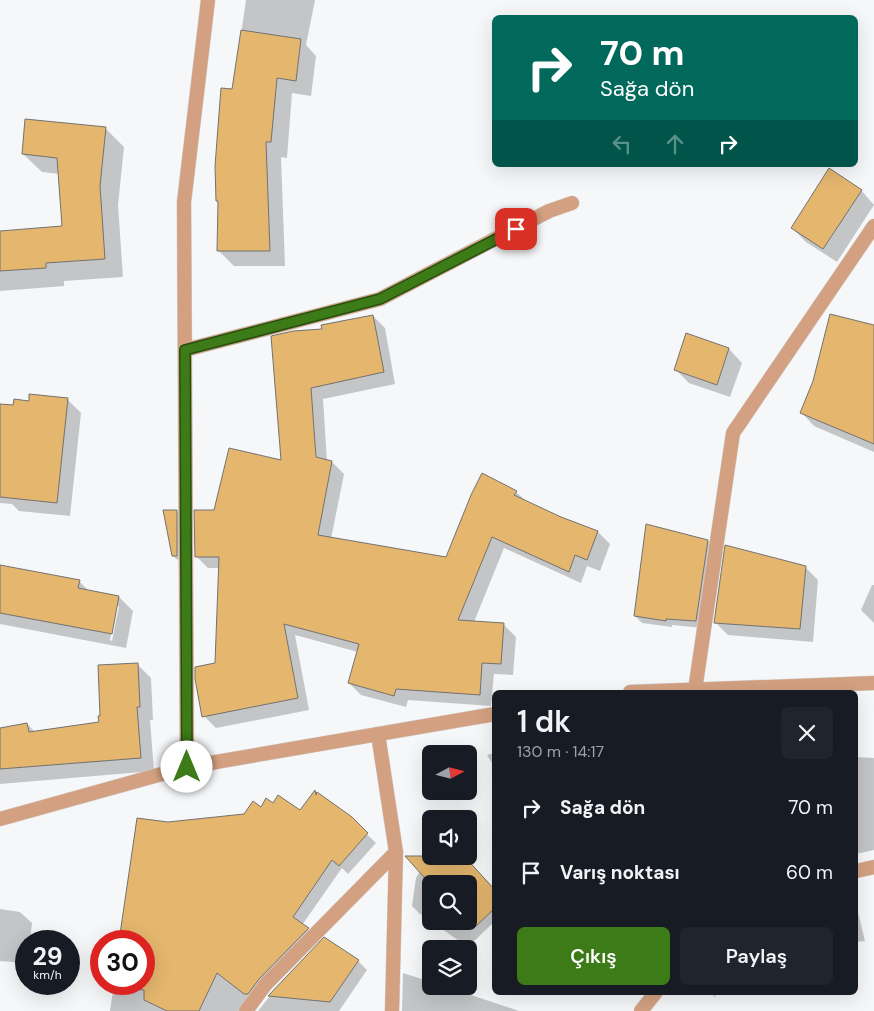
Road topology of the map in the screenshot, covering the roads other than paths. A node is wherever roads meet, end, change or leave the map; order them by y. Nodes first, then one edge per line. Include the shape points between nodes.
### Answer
1 (208, 0) edge
2 (572, 204) dead end
3 (874, 226) edge
4 (185, 350) junction
5 (874, 683) edge
6 (695, 690) edge
7 (747, 690) edge
8 (492, 715) edge
9 (378, 734) junction
10 (187, 767) junction
11 (0, 819) edge
12 (396, 852) junction
13 (874, 867) edge
14 (858, 871) edge
15 (654, 995) edge
16 (246, 1011) edge
17 (392, 1011) edge
18 (641, 1011) edge

1 - 4 street via 184,202
2 - 4 street via 549,211 380,299
3 - 6 street via 733,433
4 - 10 street
5 - 7 street
8 - 9 street
9 - 10 street
9 - 12 street
10 - 11 street
12 - 16 street via 266,985
12 - 17 street
13 - 14 street
15 - 18 street

